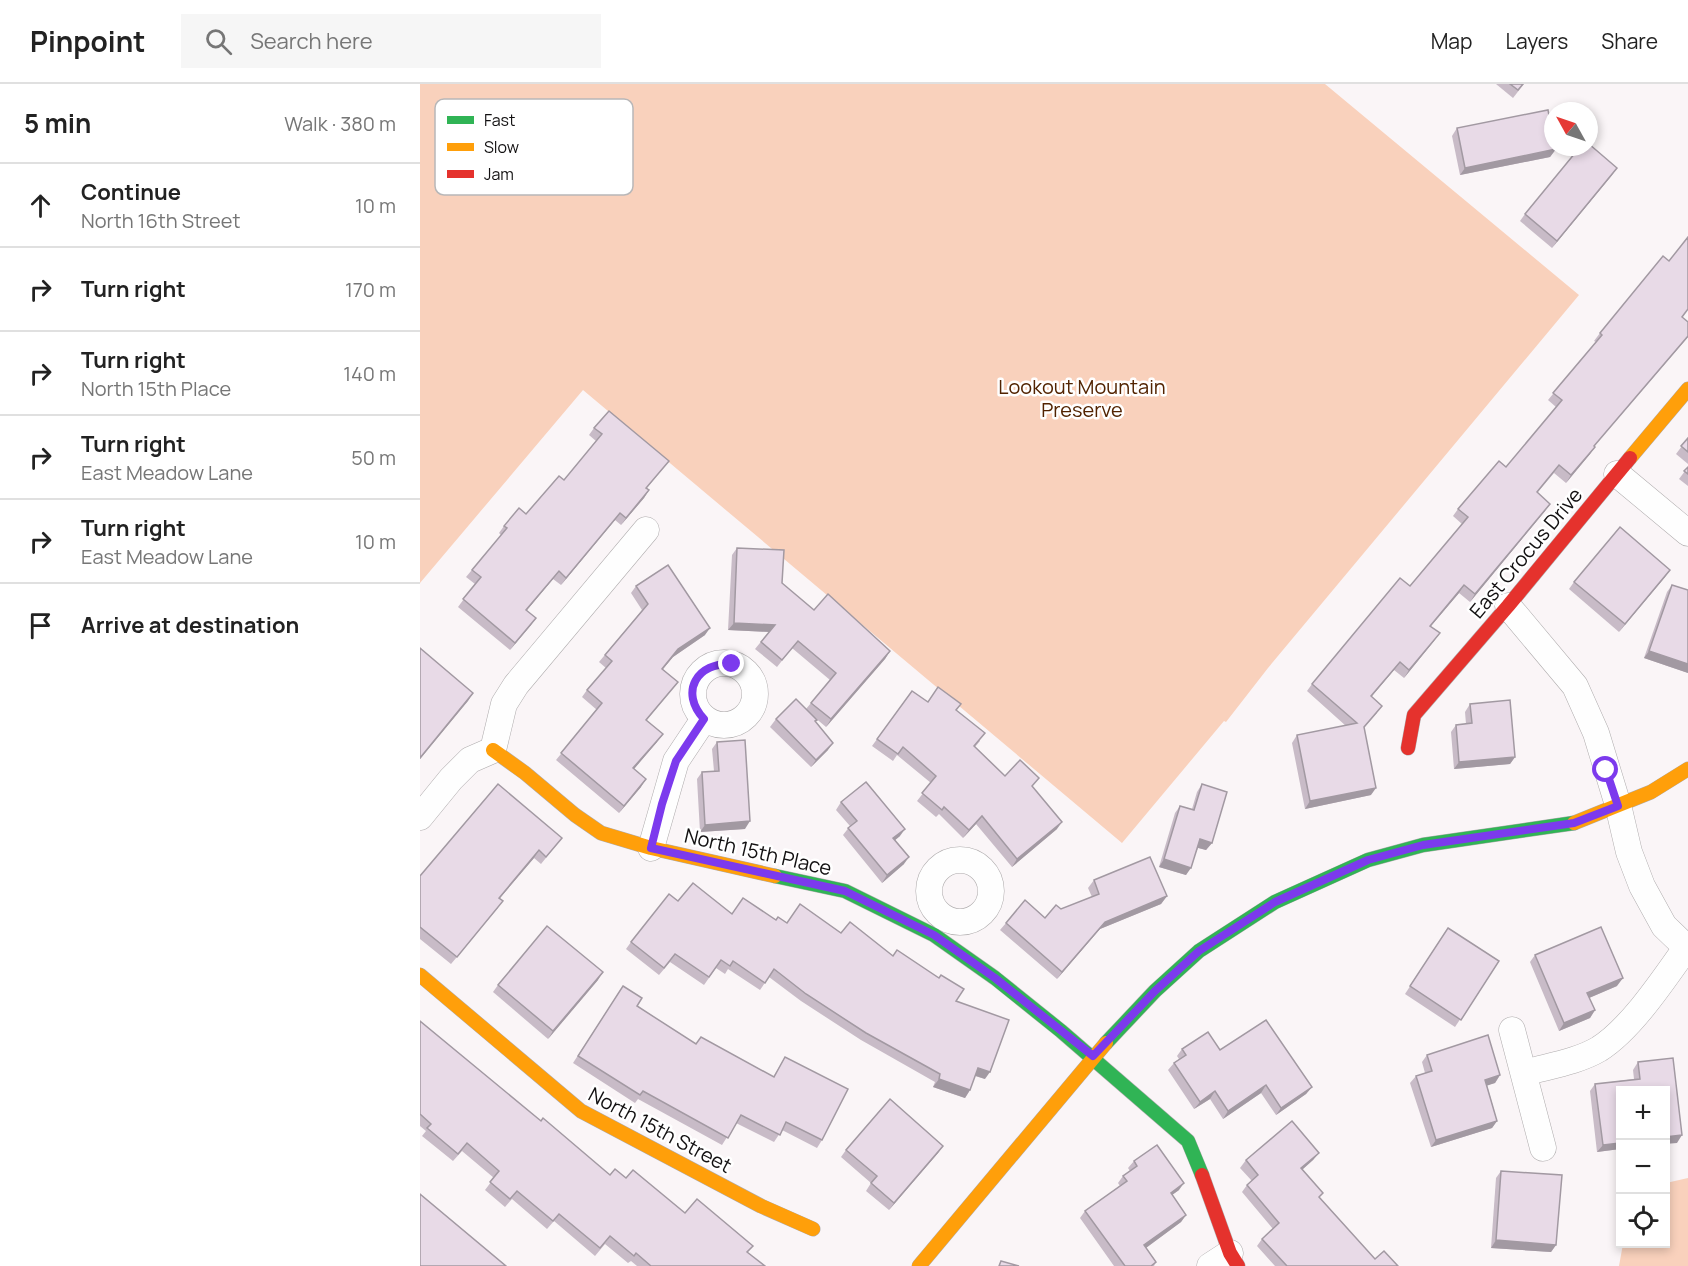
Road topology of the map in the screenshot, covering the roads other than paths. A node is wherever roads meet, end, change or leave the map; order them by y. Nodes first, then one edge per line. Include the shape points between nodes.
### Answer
1 (1688, 389) edge
2 (1617, 474) junction
3 (646, 530) dead end
4 (1688, 533) edge
5 (1508, 606) junction
6 (704, 719) dead end
7 (1408, 748) dead end
8 (492, 750) junction
9 (1688, 769) edge
10 (1618, 806) junction
11 (420, 817) edge
12 (651, 848) junction
13 (1687, 949) edge
14 (420, 975) edge
15 (1512, 1030) dead end
16 (1093, 1056) junction
17 (1524, 1073) junction
18 (1543, 1148) dead end
19 (813, 1229) dead end
20 (1226, 1262) edge
21 (921, 1263) edge

1 - 2 street, East Crocus Drive
2 - 4 street
2 - 5 street, East Crocus Drive
3 - 8 street via 516,685 504,704
5 - 7 street, East Crocus Drive via 1414,714
5 - 10 street via 1575,686 1596,732
6 - 12 street via 676,761
8 - 11 street via 470,760
8 - 12 street, North 15th Place via 601,833
9 - 10 street via 1651,792
10 - 13 street via 1642,886 1664,926
10 - 16 street via 1574,823 1423,845 1368,860 1275,902 1199,951
12 - 16 street, North 15th Place via 845,891 939,927 995,978
13 - 17 street via 1615,1036 1598,1049
14 - 19 street, North 15th Street via 581,1112
15 - 17 street
16 - 20 street, North 15th Place via 1188,1141 1216,1211
16 - 21 street
17 - 18 street

